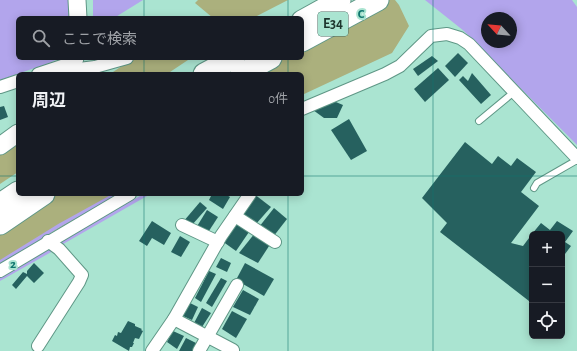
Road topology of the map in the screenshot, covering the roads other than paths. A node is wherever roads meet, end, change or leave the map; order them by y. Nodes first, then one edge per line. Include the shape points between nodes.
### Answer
1 (77, 0) edge
2 (340, 0) edge
3 (371, 4) edge
4 (78, 16) edge
5 (304, 20) edge
6 (304, 40) edge
7 (120, 60) edge
8 (230, 60) edge
9 (267, 60) edge
10 (72, 66) edge
11 (46, 72) edge
12 (208, 72) edge
13 (245, 72) edge
14 (16, 82) edge
15 (0, 87) edge
16 (514, 92) junction
17 (304, 108) edge
18 (479, 121) dead end
19 (16, 134) edge
20 (0, 146) edge
21 (577, 159) edge
22 (534, 188) dead end
23 (16, 193) edge
24 (41, 196) edge
25 (127, 196) edge
26 (249, 196) edge
27 (0, 204) edge
28 (235, 216) junction
29 (0, 224) edge
30 (182, 225) dead end
31 (218, 242) junction
32 (275, 242) dead end
33 (53, 245) junction
34 (0, 271) edge
35 (237, 285) dead end
36 (174, 319) junction
37 (208, 336) junction
38 (38, 346) dead end
39 (233, 350) dead end
40 (152, 351) edge
41 (199, 351) edge

1 - 4 main road
2 - 5 highway, E34
3 - 6 highway, E34
7 - 10 street via 96,67
8 - 12 highway
9 - 13 highway
10 - 11 street
14 - 15 street
16 - 17 street via 469,44 447,34 431,36 400,66 385,74
16 - 18 lane
16 - 21 street
19 - 20 main road
21 - 22 lane via 537,183
23 - 27 highway
24 - 29 highway
25 - 33 street
26 - 28 street
28 - 31 street
28 - 32 street
30 - 31 street
31 - 36 street
33 - 34 street
33 - 38 street via 82,275
35 - 37 street
36 - 37 street
36 - 40 street
37 - 39 street
37 - 41 street

